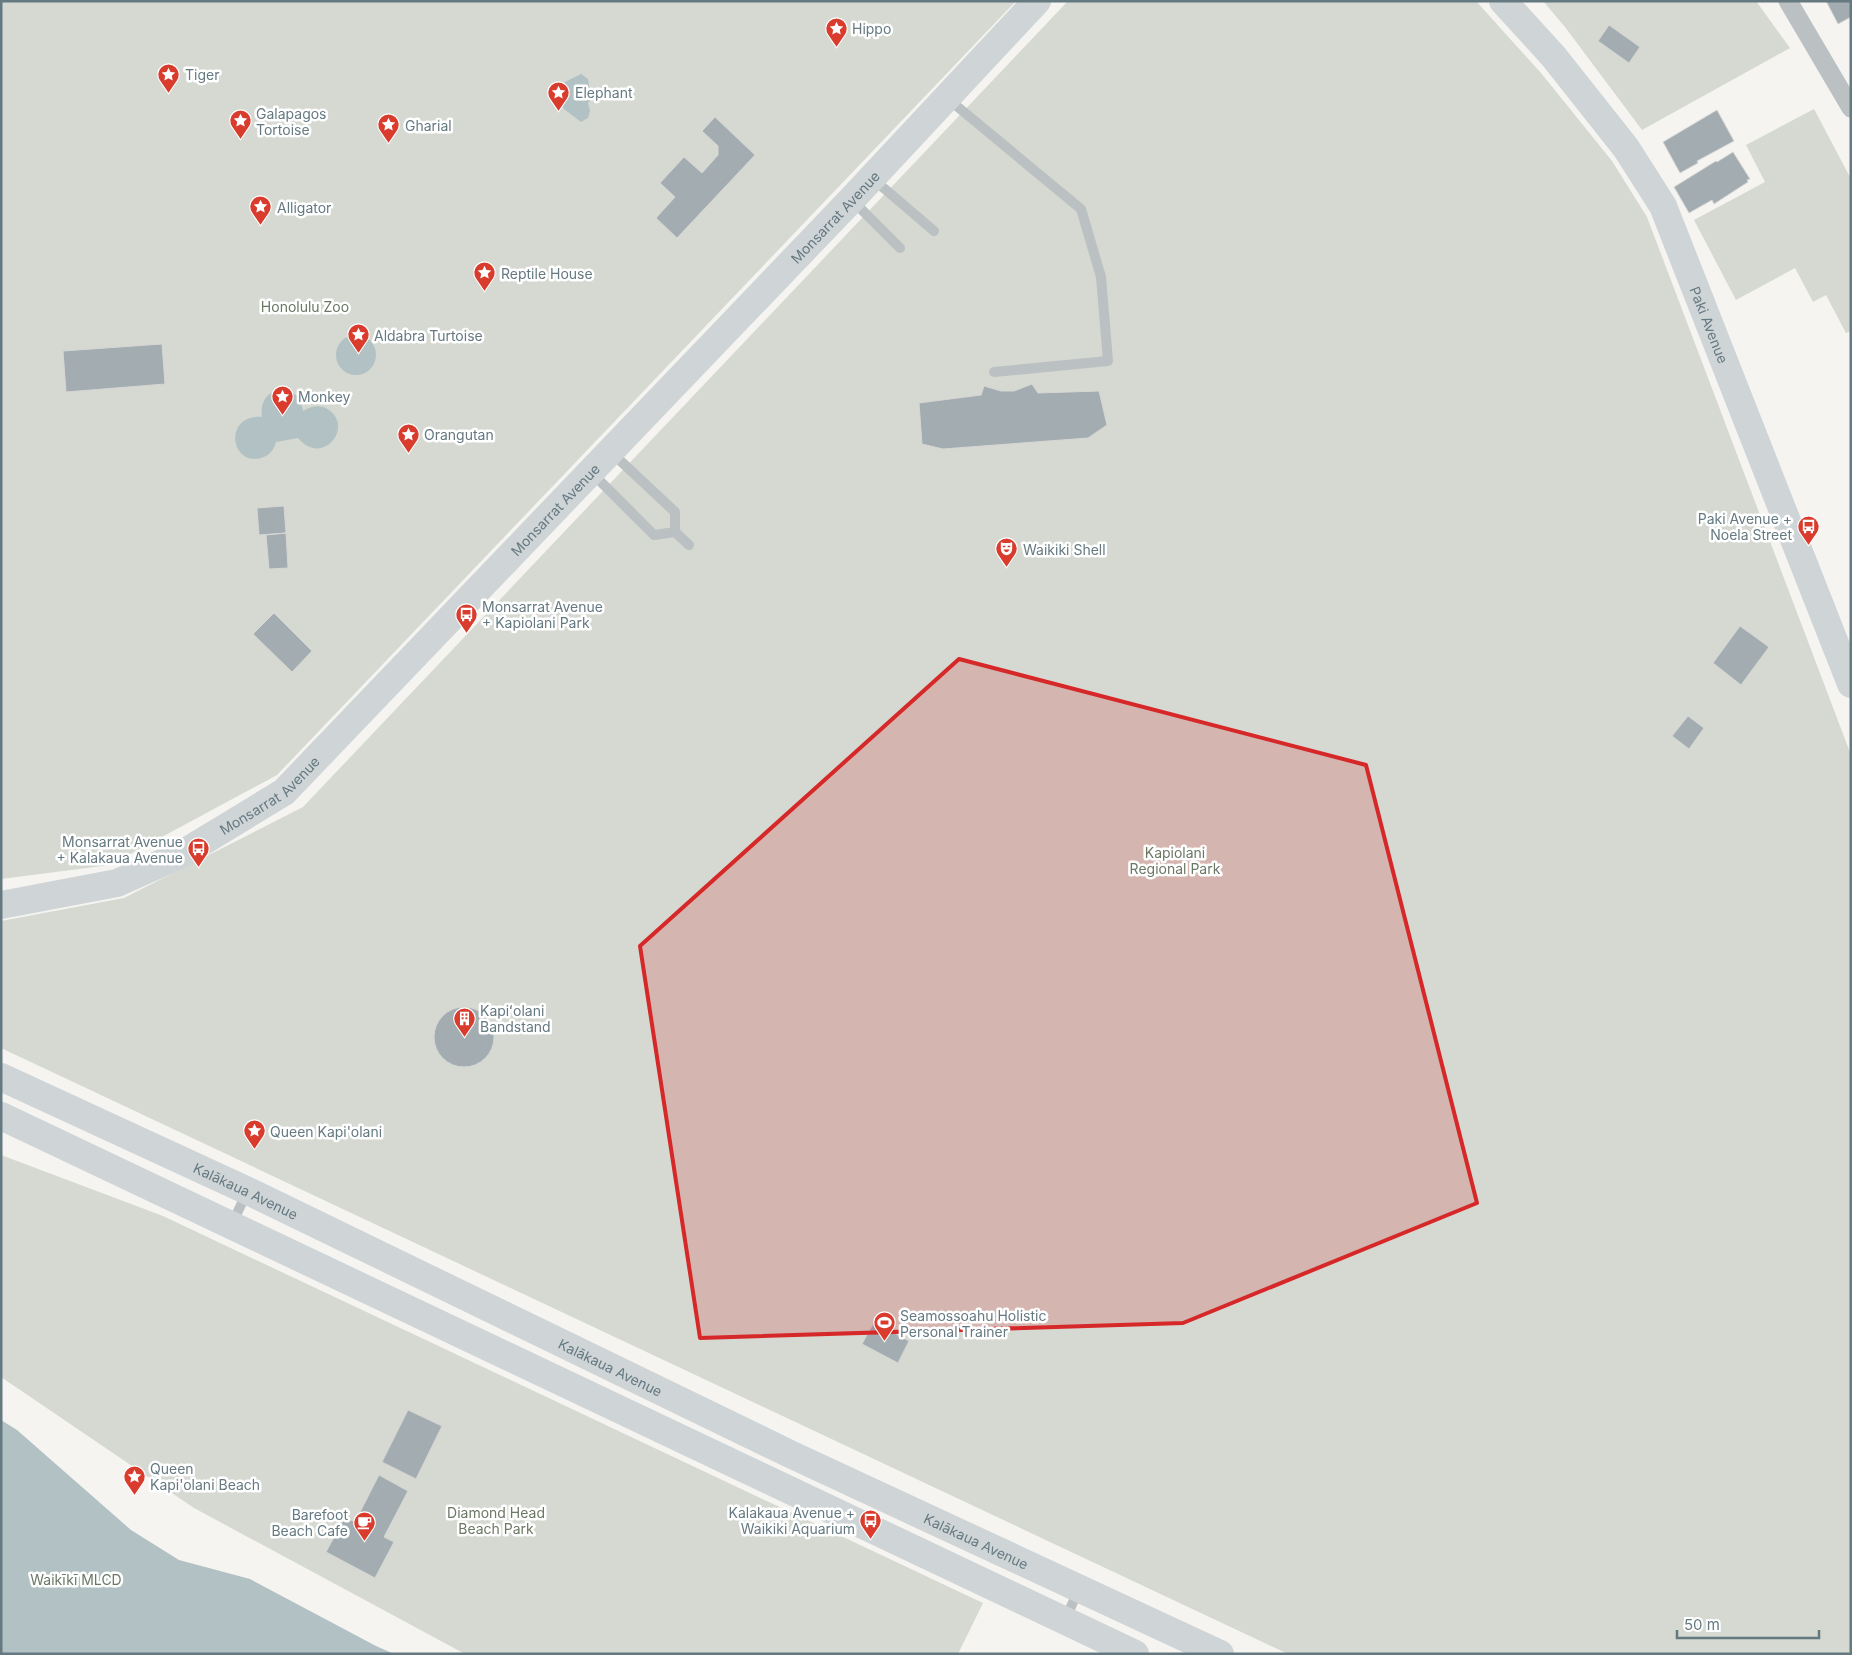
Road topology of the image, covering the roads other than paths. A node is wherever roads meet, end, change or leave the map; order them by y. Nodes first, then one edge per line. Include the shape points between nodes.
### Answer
1 (1037, 1) edge
2 (1503, 1) edge
3 (1788, 1) edge
4 (947, 97) junction
5 (1851, 108) edge
6 (872, 178) junction
7 (852, 199) junction
8 (934, 231) dead end
9 (900, 248) dead end
10 (994, 372) dead end
11 (610, 452) junction
12 (591, 472) junction
13 (675, 532) junction
14 (689, 545) dead end
15 (1851, 684) edge
16 (1, 905) edge
17 (1, 1077) edge
18 (1, 1116) edge
19 (248, 1190) junction
20 (231, 1225) junction
21 (695, 1426) junction
22 (1080, 1587) junction
23 (1065, 1621) junction
24 (1135, 1654) edge
25 (1220, 1654) edge

1 - 4 street, Monsarrat Avenue
2 - 15 street, Paki Avenue via 1554,57 1626,148 1663,206
3 - 5 street
4 - 6 street, Monsarrat Avenue
4 - 10 lane via 1081,209 1101,277 1108,361
6 - 7 street, Monsarrat Avenue
6 - 8 lane
7 - 9 lane
7 - 11 street, Monsarrat Avenue
11 - 12 street, Monsarrat Avenue
11 - 13 lane via 674,512
12 - 13 lane via 654,535
12 - 16 street, Monsarrat Avenue via 284,792 182,854 117,883
13 - 14 lane
17 - 19 street, Kalākaua Avenue
18 - 20 street, Kalākaua Avenue
19 - 20 lane
19 - 21 street, Kalākaua Avenue
20 - 21 street, Kalākaua Avenue
21 - 22 street, Kalākaua Avenue via 790,1454
21 - 23 street, Kalākaua Avenue
22 - 23 lane
22 - 25 street, Kalākaua Avenue
23 - 24 street, Kalākaua Avenue

